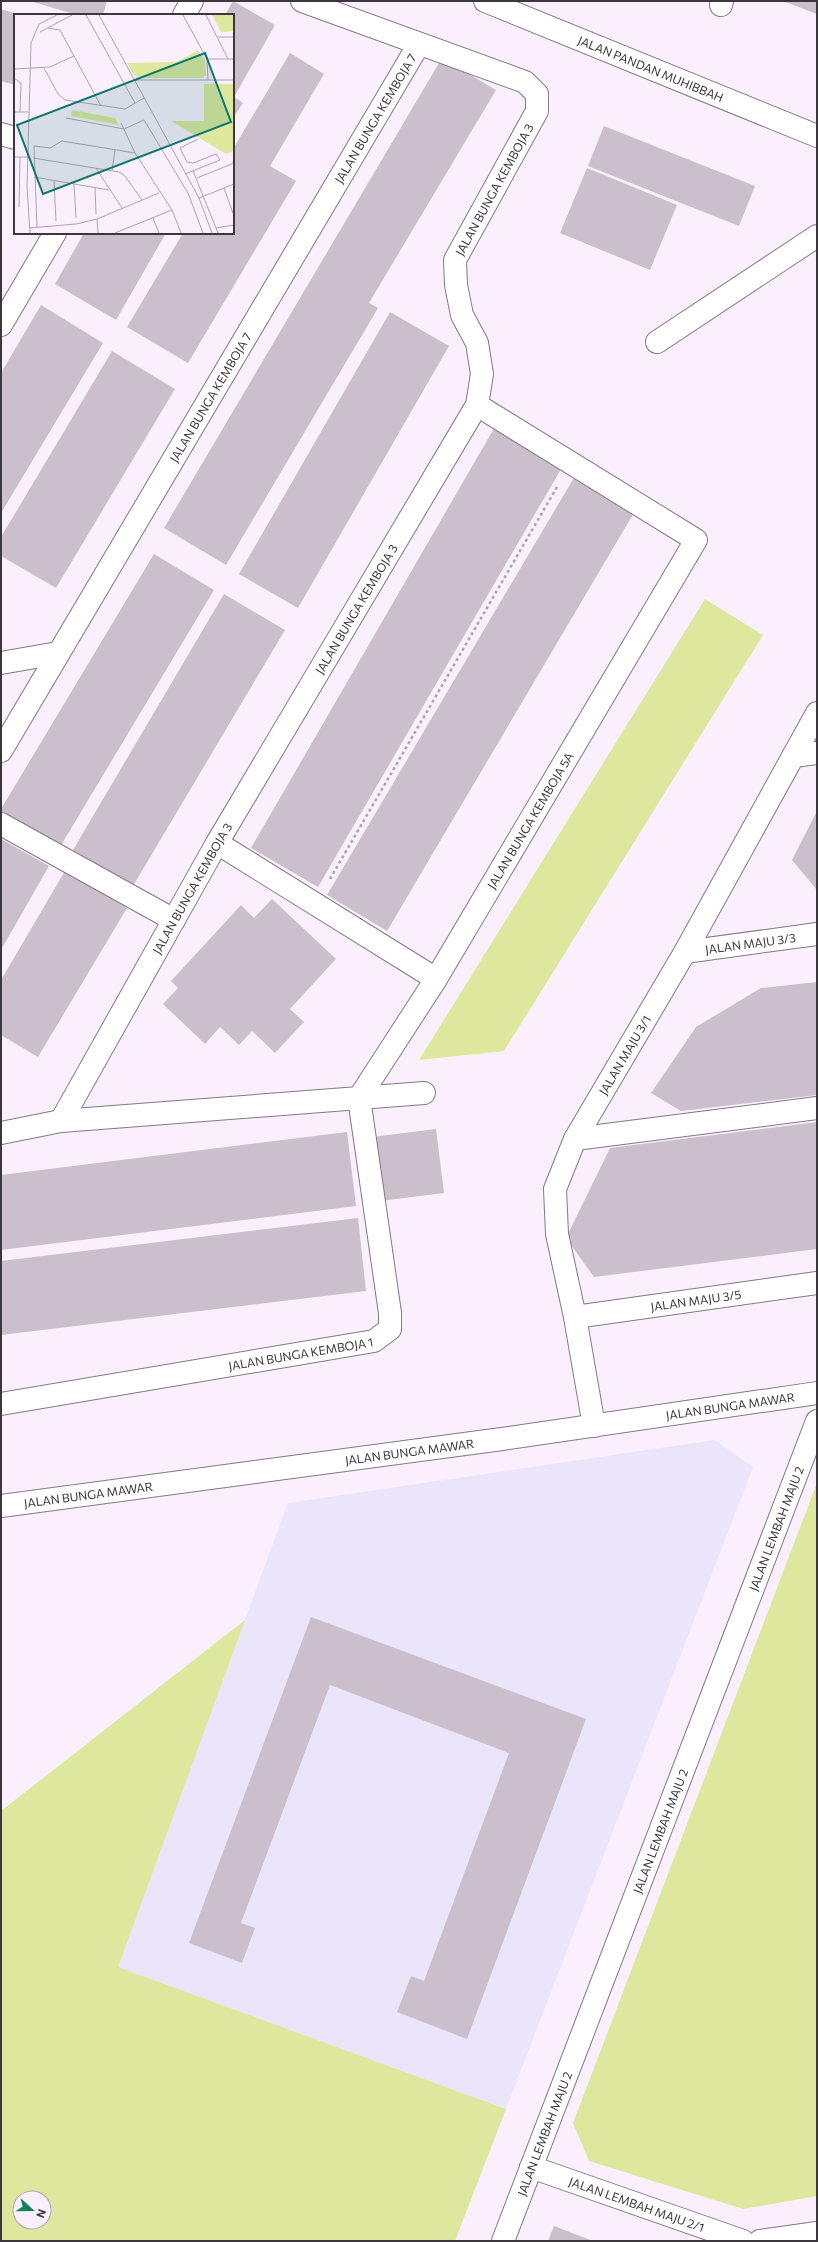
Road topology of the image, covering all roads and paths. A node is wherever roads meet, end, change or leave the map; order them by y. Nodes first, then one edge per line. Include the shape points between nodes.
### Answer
1 (192, 1) edge
2 (302, 1) edge
3 (485, 1) edge
4 (185, 14) edge
5 (419, 44) junction
6 (1, 134) edge
7 (817, 136) edge
8 (14, 138) edge
9 (54, 234) edge
10 (817, 236) edge
11 (1, 325) edge
12 (657, 342) dead end
13 (477, 405) junction
14 (571, 462) junction
15 (58, 653) junction
16 (1, 663) edge
17 (817, 713) edge
18 (1, 752) edge
19 (817, 753) edge
20 (793, 756) junction
21 (1, 824) edge
22 (217, 843) junction
23 (315, 904) junction
24 (174, 920) junction
25 (817, 934) edge
26 (685, 952) junction
27 (436, 979) junction
28 (424, 1093) dead end
29 (359, 1098) junction
30 (817, 1108) edge
31 (61, 1121) junction
32 (1, 1133) edge
33 (575, 1139) junction
34 (817, 1283) edge
35 (575, 1317) junction
36 (817, 1393) edge
37 (1, 1404) edge
38 (817, 1421) edge
39 (594, 1426) junction
40 (1, 1506) edge
41 (531, 2167) junction
42 (817, 2233) edge
43 (503, 2241) edge
44 (743, 2241) edge
45 (760, 2241) edge

1 - 4 street
2 - 5 street
3 - 7 street, JALAN PANDAN MUHIBBAH
5 - 13 street, JALAN BUNGA KEMBOJA 3 via 525,82 537,94 537,111 455,260 456,284 462,315 477,343 482,374
5 - 15 street, JALAN BUNGA KEMBOJA 7
6 - 8 street
9 - 11 street
10 - 12 street
13 - 14 street
13 - 22 street, JALAN BUNGA KEMBOJA 3
14 - 23 path
14 - 27 street, JALAN BUNGA KEMBOJA 5A via 696,540
15 - 16 street
15 - 18 street, JALAN BUNGA KEMBOJA 7
17 - 20 street, JALAN MAJU 3/1
19 - 20 street
20 - 26 street, JALAN MAJU 3/1
21 - 24 street
22 - 23 street
22 - 24 street, JALAN BUNGA KEMBOJA 3
23 - 27 street
24 - 31 street, JALAN BUNGA KEMBOJA 3
25 - 26 street, JALAN MAJU 3/3
26 - 33 street, JALAN MAJU 3/1
27 - 29 street, JALAN BUNGA KEMBOJA 5A
28 - 29 street
29 - 31 street
29 - 37 street, JALAN BUNGA KEMBOJA 1 via 390,1313 390,1328 374,1341
30 - 33 street
31 - 32 street
33 - 35 street, JALAN MAJU 3/1 via 555,1189 557,1234
34 - 35 street, JALAN MAJU 3/5
35 - 39 street, JALAN MAJU 3/1
36 - 39 street, JALAN BUNGA MAWAR
38 - 41 street, JALAN LEMBAH MAJU 2
39 - 40 street, JALAN BUNGA MAWAR
41 - 43 street, JALAN LEMBAH MAJU 2
41 - 44 street, JALAN LEMBAH MAJU 2/1
42 - 45 street

